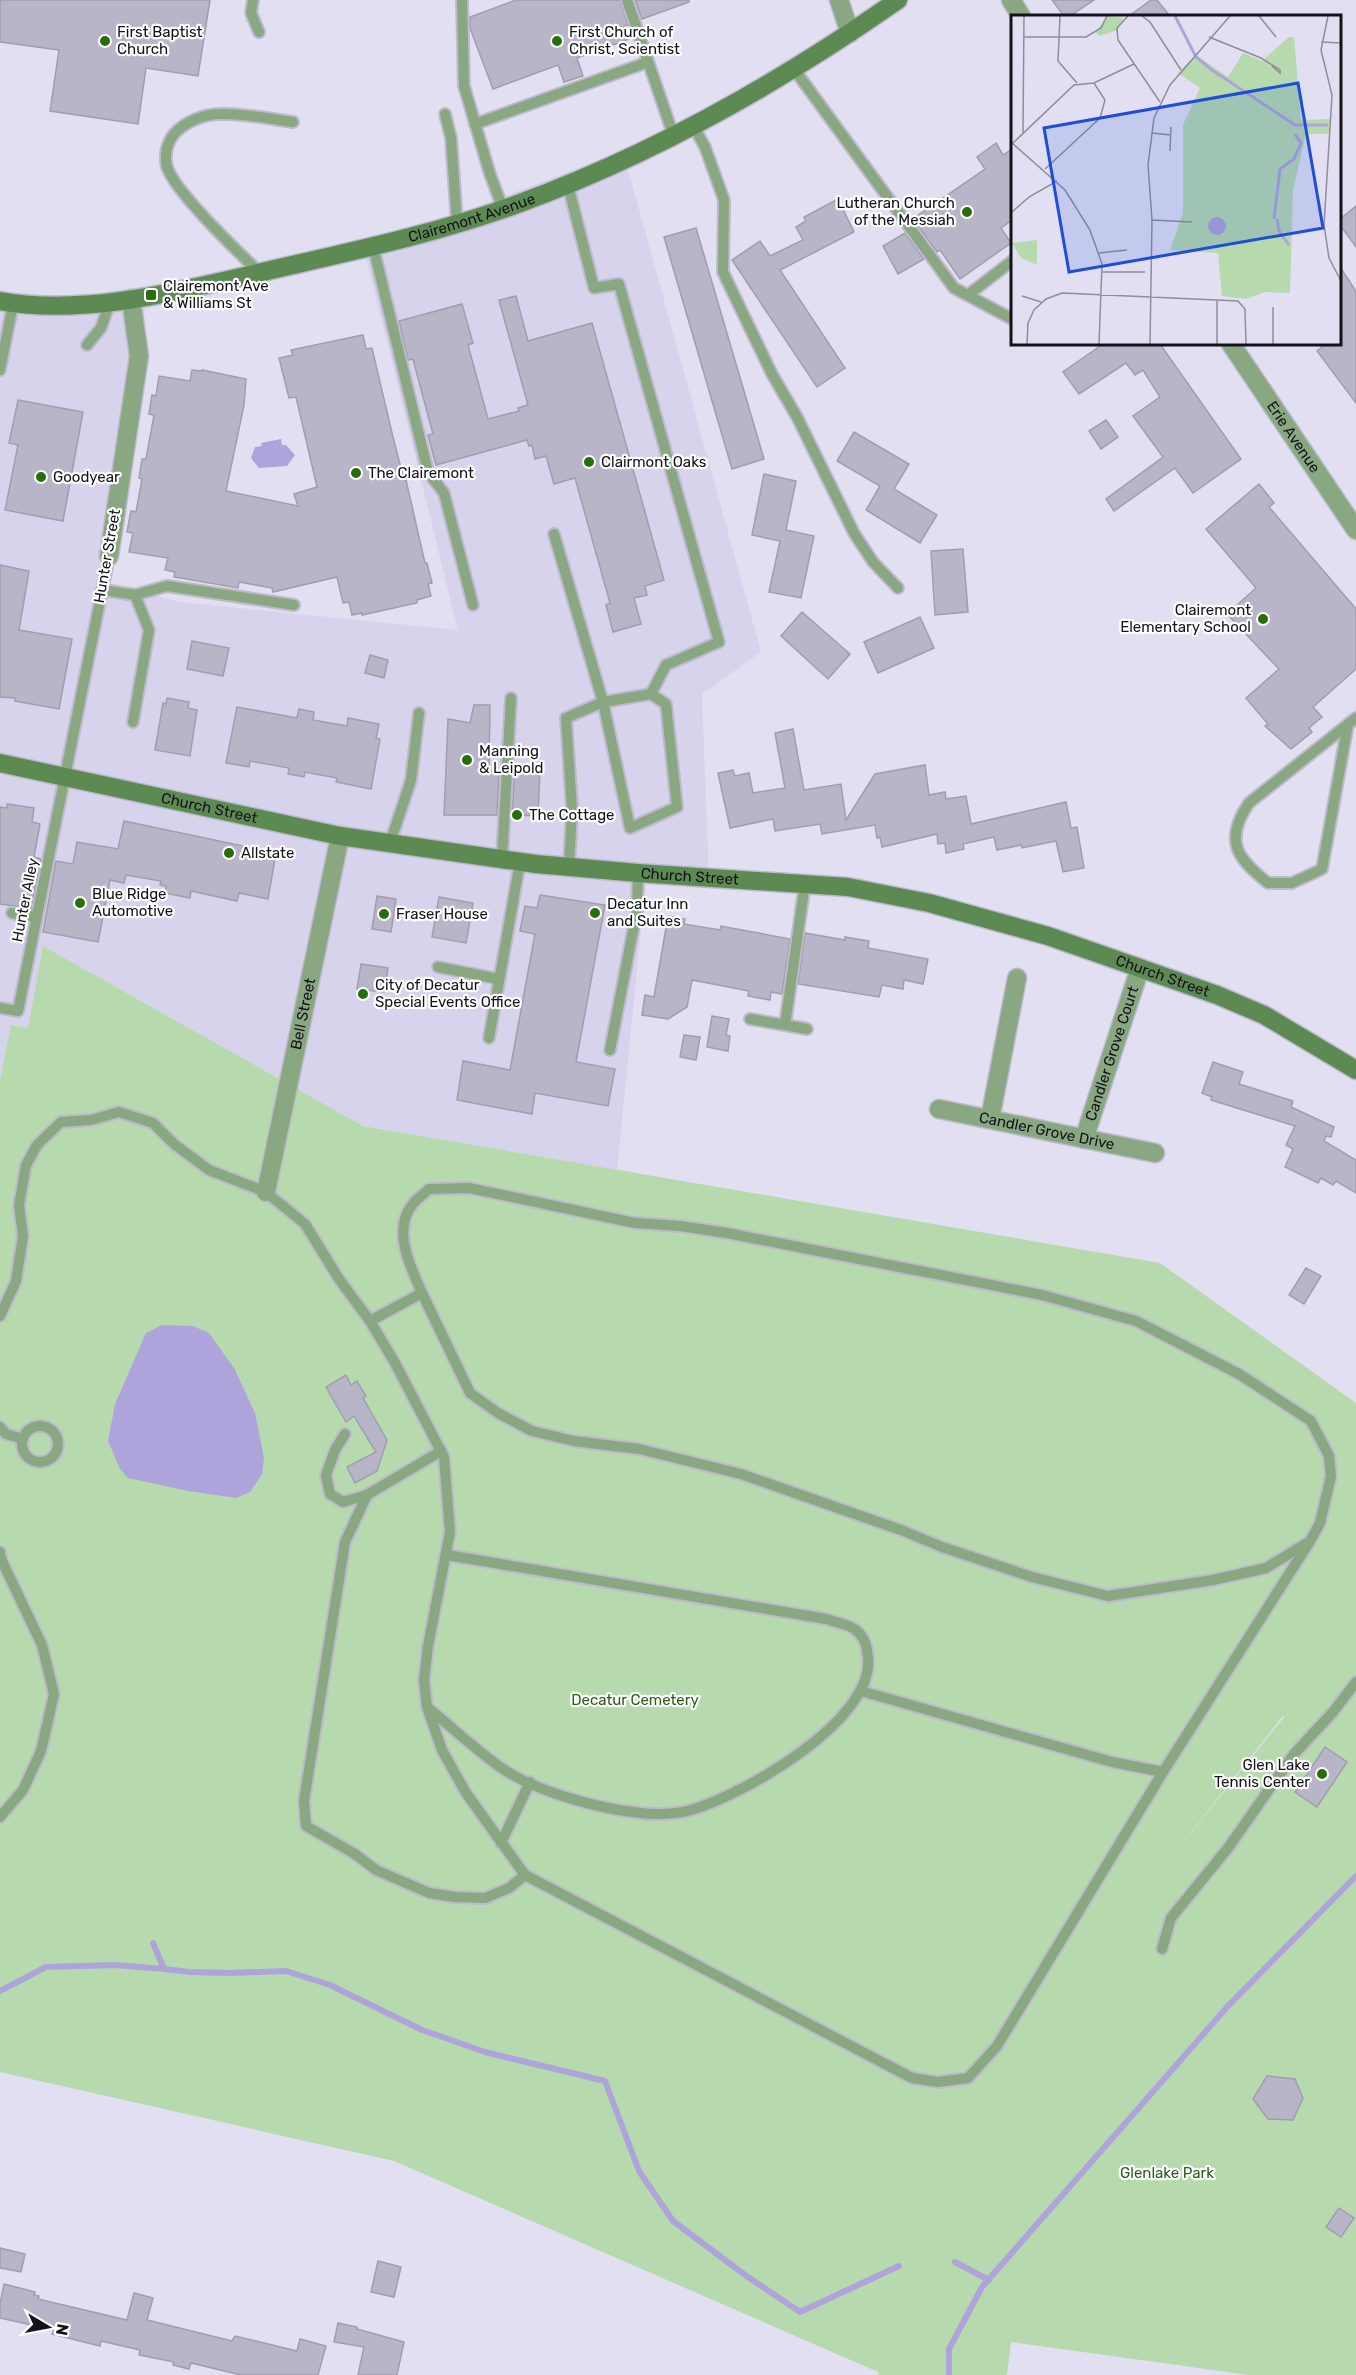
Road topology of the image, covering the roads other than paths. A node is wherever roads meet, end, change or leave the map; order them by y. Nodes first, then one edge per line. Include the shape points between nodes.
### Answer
1 (253, 0) edge
2 (462, 0) edge
3 (627, 0) edge
4 (838, 0) edge
5 (898, 0) edge
6 (1011, 0) edge
7 (1020, 15) edge
8 (259, 32) dead end
9 (850, 33) junction
10 (648, 62) junction
11 (794, 69) junction
12 (446, 114) dead end
13 (293, 122) dead end
14 (475, 124) junction
15 (694, 127) junction
16 (674, 137) junction
17 (568, 185) junction
18 (503, 209) junction
19 (457, 223) junction
20 (373, 246) junction
21 (1011, 262) edge
22 (260, 273) junction
23 (968, 295) junction
24 (131, 299) junction
25 (7, 302) edge
26 (110, 302) junction
27 (1011, 318) edge
28 (87, 345) dead end
29 (1233, 345) edge
30 (0, 370) edge
31 (1356, 530) edge
32 (554, 534) dead end
33 (109, 556) joint
34 (898, 588) dead end
35 (102, 590) junction
36 (135, 595) junction
37 (294, 605) dead end
38 (473, 605) dead end
39 (651, 694) junction
40 (511, 698) dead end
41 (603, 702) junction
42 (419, 713) dead end
43 (1352, 721) edge
44 (133, 722) dead end
45 (0, 763) edge
46 (65, 776) junction
47 (340, 836) junction
48 (390, 843) junction
49 (511, 860) junction
50 (569, 867) junction
51 (638, 873) junction
52 (805, 883) junction
53 (12, 913) dead end
54 (37, 917) junction
55 (438, 967) dead end
56 (1140, 968) junction
57 (1017, 978) dead end
58 (499, 979) junction
59 (0, 1008) edge
60 (750, 1019) dead end
61 (785, 1025) junction
62 (807, 1029) dead end
63 (489, 1038) dead end
64 (610, 1050) dead end
65 (1356, 1070) edge
66 (939, 1109) dead end
67 (990, 1119) junction
68 (1084, 1139) junction
69 (1155, 1153) dead end
70 (266, 1192) junction
71 (422, 1293) junction
72 (0, 1316) edge
73 (370, 1321) junction
74 (2, 1434) edge
75 (345, 1434) dead end
76 (23, 1439) dead end
77 (441, 1451) junction
78 (367, 1495) junction
79 (1310, 1541) junction
80 (0, 1552) edge
81 (447, 1555) junction
82 (1356, 1682) edge
83 (861, 1691) junction
84 (427, 1707) junction
85 (1163, 1772) junction
86 (530, 1782) junction
87 (0, 1817) edge
88 (501, 1843) junction
89 (525, 1875) junction
90 (1162, 1949) dead end

1 - 8 lane via 251,13
2 - 14 lane via 464,86
3 - 10 lane
4 - 9 street
5 - 9 main road, Clairemont Avenue
6 - 7 street
9 - 11 main road, Clairemont Avenue
10 - 14 lane
10 - 16 lane
11 - 15 main road, Clairemont Avenue
11 - 23 lane via 954,288
12 - 19 lane
13 - 22 lane via 206,115 178,130 167,147 167,166 180,189
14 - 18 lane
15 - 16 main road, Clairemont Avenue
15 - 34 lane via 724,200 723,272 854,533 873,562
16 - 17 main road, Clairemont Avenue
17 - 18 main road, Clairemont Avenue
17 - 39 lane via 594,288 619,284 719,642 666,664
18 - 19 main road, Clairemont Avenue
19 - 20 main road, Clairemont Avenue
20 - 22 main road, Clairemont Avenue
20 - 38 lane via 428,472 444,493
21 - 23 lane
22 - 24 main road, Clairemont Avenue
23 - 27 lane
24 - 26 main road, Clairemont Avenue
24 - 33 street, Hunter Street via 139,356
25 - 26 main road, Clairemont Avenue via 56,308
25 - 30 lane
26 - 28 lane via 101,328
29 - 31 street, Erie Avenue
32 - 41 lane
33 - 35 lane, Hunter Street
35 - 36 lane
35 - 46 lane, Hunter Street
36 - 37 lane via 167,586
36 - 44 lane via 149,630
39 - 41 lane
39 - 41 lane via 666,704 677,807 630,828
40 - 49 lane
41 - 50 lane via 566,718 572,809
42 - 48 lane via 411,780
43 - 43 lane via 1249,802 1238,819 1235,846 1248,868 1268,883 1292,883 1322,869
45 - 46 main road, Church Street
46 - 47 main road, Church Street
46 - 54 lane, Hunter Alley
47 - 48 main road, Church Street
47 - 70 street, Bell Street
48 - 49 main road, Church Street
49 - 50 main road, Church Street
49 - 58 lane
50 - 51 main road, Church Street
51 - 52 main road, Church Street
51 - 64 lane via 637,910
52 - 56 main road, Church Street via 929,903 1024,937
52 - 61 lane
53 - 54 lane
54 - 59 lane, Hunter Alley via 18,1011
55 - 58 lane
56 - 65 main road, Church Street via 1264,1015
56 - 68 street, Candler Grove Court
57 - 67 street
58 - 63 lane
60 - 61 lane
61 - 62 lane
66 - 67 street, Candler Grove Drive
67 - 68 street, Candler Grove Drive
68 - 69 street, Candler Grove Drive
70 - 72 lane via 209,1170 153,1123 118,1112 90,1120 61,1122 37,1145 26,1165 19,1205 24,1236 15,1281
70 - 73 lane via 304,1224
71 - 73 lane
71 - 79 lane via 470,1393 532,1431 639,1449 741,1474 1032,1577 1108,1596 1266,1568
71 - 79 lane via 408,1262 404,1241 404,1222 411,1205 429,1189 469,1188 585,1214 727,1233 1042,1295 1136,1321 1239,1374 1311,1421 1329,1456 1331,1476 1320,1523
73 - 77 lane
74 - 76 lane
75 - 78 lane via 326,1475 330,1494 343,1502
77 - 78 lane
77 - 81 lane via 450,1532
78 - 89 lane via 345,1542 303,1801 306,1826 376,1870 429,1893 486,1898 509,1888
79 - 85 lane
80 - 87 lane via 42,1645 54,1694 40,1751 23,1790
81 - 83 lane via 826,1619 855,1629 867,1644 869,1667
81 - 84 lane via 428,1646 424,1680
82 - 90 lane via 1294,1754 1228,1848 1172,1918
83 - 85 lane via 1112,1762
83 - 86 lane via 833,1725 795,1758 772,1773 690,1810 643,1814 593,1805
84 - 86 lane via 504,1770
84 - 88 lane via 442,1750
85 - 89 lane via 997,2046 968,2078 938,2082 912,2078
86 - 88 lane
88 - 89 lane

